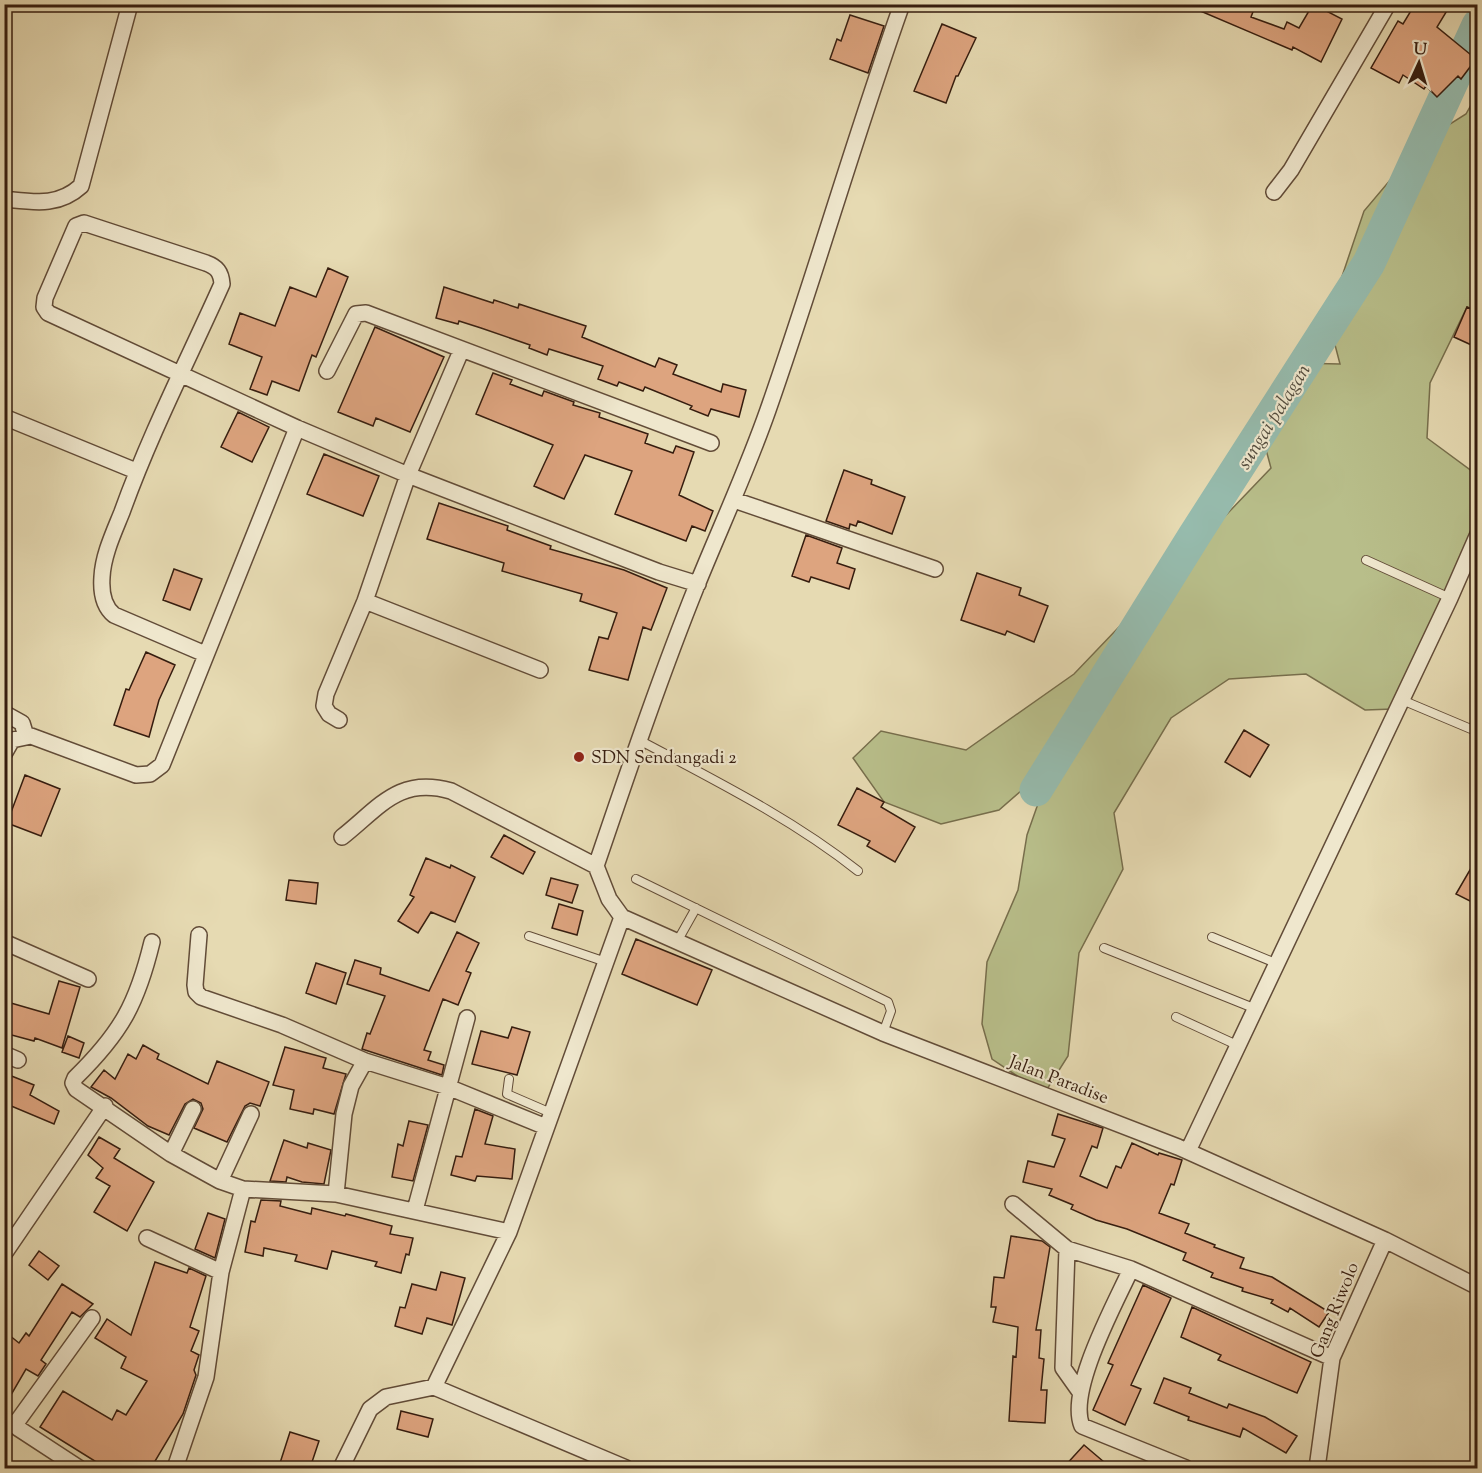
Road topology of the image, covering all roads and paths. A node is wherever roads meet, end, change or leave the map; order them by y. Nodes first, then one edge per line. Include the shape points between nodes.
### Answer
1 (130, 4) edge
2 (903, 4) edge
3 (1388, 4) edge
4 (1274, 192) dead end
5 (4, 199) edge
6 (461, 351) junction
7 (327, 371) dead end
8 (180, 376) junction
9 (9, 419) dead end
10 (297, 428) junction
11 (711, 443) dead end
12 (136, 471) junction
13 (408, 475) junction
14 (734, 500) junction
15 (1478, 534) edge
16 (1366, 560) dead end
17 (935, 569) dead end
18 (698, 584) junction
19 (1450, 598) junction
20 (365, 601) junction
21 (205, 654) junction
22 (540, 670) dead end
23 (1402, 700) junction
24 (4, 713) edge
25 (339, 720) dead end
26 (1478, 732) edge
27 (26, 736) junction
28 (639, 740) junction
29 (4, 754) edge
30 (342, 837) dead end
31 (596, 866) junction
32 (858, 871) dead end
33 (636, 879) dead end
34 (696, 908) junction
35 (622, 918) junction
36 (199, 935) dead end
37 (529, 936) dead end
38 (1212, 938) dead end
39 (678, 940) junction
40 (4, 942) edge
41 (152, 942) dead end
42 (1104, 948) dead end
43 (606, 962) junction
44 (1278, 964) junction
45 (88, 979) dead end
46 (1256, 1009) junction
47 (1176, 1017) dead end
48 (467, 1018) dead end
49 (883, 1033) junction
50 (1239, 1046) junction
51 (365, 1060) junction
52 (509, 1079) dead end
53 (448, 1087) junction
54 (105, 1106) junction
55 (193, 1109) dead end
56 (251, 1114) dead end
57 (549, 1120) junction
58 (1188, 1151) junction
59 (171, 1154) junction
60 (220, 1181) junction
61 (243, 1189) junction
62 (336, 1194) junction
63 (1013, 1204) dead end
64 (415, 1210) junction
65 (509, 1232) junction
66 (147, 1238) dead end
67 (1385, 1240) junction
68 (1067, 1249) junction
69 (4, 1254) edge
70 (1131, 1269) junction
71 (221, 1272) junction
72 (1478, 1287) edge
73 (92, 1318) dead end
74 (1332, 1358) junction
75 (434, 1386) junction
76 (1080, 1392) junction
77 (9, 1422) edge
78 (79, 1468) edge
79 (175, 1468) edge
80 (341, 1468) edge
81 (624, 1468) edge
82 (1186, 1468) edge
83 (1317, 1468) edge

1 - 5 street via 81,186 60,201
2 - 14 street via 768,411
3 - 4 street via 1291,170
6 - 7 street via 359,312
6 - 11 street
6 - 13 street
8 - 8 street via 48,313 45,298 76,226 84,223 206,263 221,274 222,284
8 - 10 street
8 - 12 street
9 - 12 street
10 - 13 street
10 - 21 street
12 - 21 street via 101,578 107,610
13 - 18 street
13 - 20 street
14 - 17 street
14 - 18 street
15 - 19 street
16 - 19 lane
18 - 28 street
19 - 23 street
20 - 22 street
20 - 25 street via 326,694 324,706
21 - 27 street via 169,752 162,765 150,774 136,775
23 - 26 lane
23 - 44 street
24 - 27 street via 21,723
27 - 29 street via 12,740
28 - 31 street
28 - 32 lane via 732,789 810,836
30 - 31 street via 403,789 432,785 451,791
31 - 35 street via 609,899
33 - 34 lane
34 - 39 lane
34 - 49 lane via 888,1002 891,1011
35 - 39 street, Jalan Paradise
35 - 43 street
36 - 51 street via 195,985 201,997
37 - 43 lane
38 - 44 lane
39 - 49 street, Jalan Paradise
40 - 45 street
41 - 54 street via 129,1012 118,1031 73,1083 76,1089
42 - 46 lane
43 - 57 street
44 - 46 street
46 - 50 street
47 - 50 lane
48 - 53 street
49 - 58 street, Jalan Paradise
50 - 58 street
51 - 53 street
51 - 62 street via 351,1086 344,1114
52 - 57 lane via 507,1094
53 - 57 street
53 - 64 street
54 - 59 street
54 - 69 street
55 - 59 street
56 - 60 street
57 - 65 street
58 - 67 street, Jalan Paradise
59 - 60 street
60 - 61 street
61 - 62 street
61 - 71 street
62 - 64 street
63 - 68 street
64 - 65 street
65 - 75 street
66 - 71 street
67 - 72 street, Jalan Paradise
67 - 74 street, Gang Riwolo
68 - 70 street
68 - 76 street via 1063,1368
70 - 74 street
70 - 76 street
71 - 79 street via 206,1377
73 - 77 street
74 - 83 street, Gang Riwolo
75 - 80 street via 386,1397 370,1409
75 - 81 street
76 - 82 street via 1077,1414 1082,1426
77 - 78 street

